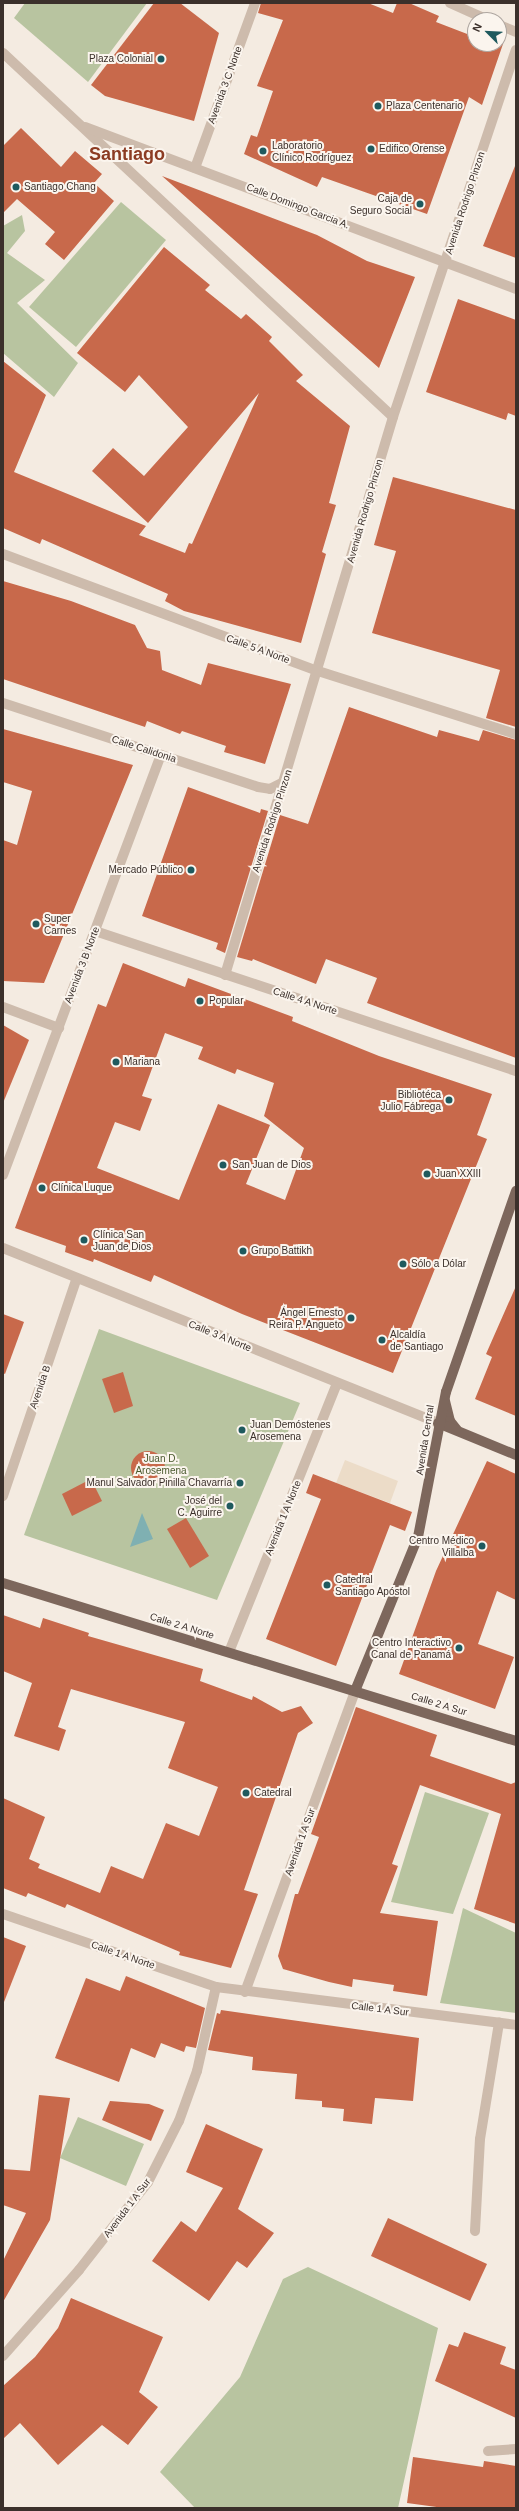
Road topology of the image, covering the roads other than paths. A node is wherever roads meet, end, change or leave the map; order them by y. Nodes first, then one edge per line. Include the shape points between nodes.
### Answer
1 (255, 3) edge
2 (450, 3) edge
3 (470, 12) edge
4 (516, 50) edge
5 (3, 53) edge
6 (80, 124) junction
7 (196, 168) junction
8 (445, 262) junction
9 (516, 289) edge
10 (393, 417) junction
11 (3, 554) edge
12 (318, 671) junction
13 (3, 703) edge
14 (516, 734) edge
15 (161, 755) junction
16 (284, 782) junction
17 (95, 931) junction
18 (225, 975) junction
19 (3, 1007) edge
20 (59, 1028) junction
21 (516, 1071) edge
22 (3, 1175) edge
23 (516, 1191) edge
24 (3, 1248) edge
25 (77, 1278) junction
26 (337, 1383) junction
27 (445, 1397) junction
28 (438, 1423) junction
29 (458, 1431) junction
30 (516, 1455) edge
31 (3, 1496) edge
32 (3, 1583) edge
33 (229, 1652) junction
34 (355, 1691) junction
35 (516, 1741) edge
36 (3, 1914) edge
37 (216, 1987) junction
38 (245, 1992) junction
39 (498, 2023) junction
40 (516, 2025) edge
41 (475, 2231) dead end
42 (3, 2356) edge
43 (516, 2448) edge
44 (488, 2451) dead end

1 - 7 street, Avenida 3 C Norte
2 - 3 street
4 - 8 street, Avenida Rodrigo Pinzon
5 - 6 street, Calle Domingo Garcia A.
6 - 7 street, Calle Domingo Garcia A.
6 - 10 street, Calle Domingo Garcia A.
7 - 8 street, Calle Domingo Garcia A.
8 - 9 street, Calle Domingo Garcia A.
8 - 10 street, Avenida Rodrigo Pinzon
10 - 12 street, Avenida Rodrigo Pinzon
11 - 12 street, Calle 5 A Norte
12 - 14 street, Calle 5 A Norte
12 - 16 street, Avenida Rodrigo Pinzon
13 - 15 street, Calle Calidonia
15 - 16 street, Calle Calidonia via 270,789
15 - 17 street, Avenida 3 B Norte
16 - 18 street, Avenida Rodrigo Pinzon
17 - 18 street, Calle 4 A Norte
17 - 20 street, Avenida 3 B Norte
18 - 21 street, Calle 4 A Norte
19 - 20 street
20 - 22 street, Avenida 3 B Norte
23 - 27 main road, Avenida Central
24 - 25 street, Calle 3 A Norte
25 - 26 street, Calle 3 A Norte
25 - 31 street, Avenida B
26 - 28 street, Calle 3 A Norte
26 - 33 street, Avenida 1 A Norte
27 - 28 main road, Avenida Central
27 - 29 main road via 445,1409
28 - 29 main road
28 - 34 main road, Avenida Central via 430,1489 418,1537
29 - 30 main road
32 - 33 main road, Calle 2 A Norte
33 - 34 main road, Calle 2 A Norte
34 - 35 main road, Calle 2 A Sur
34 - 38 street, Avenida 1 A Sur
36 - 37 street, Calle 1 A Norte
37 - 38 street, Calle 1 A Norte
37 - 42 street, Avenida 1 A Sur via 197,2071 179,2121 148,2182 79,2270
38 - 39 street, Calle 1 A Sur
39 - 40 street, Calle 1 A Sur
39 - 41 street via 480,2139
43 - 44 street

